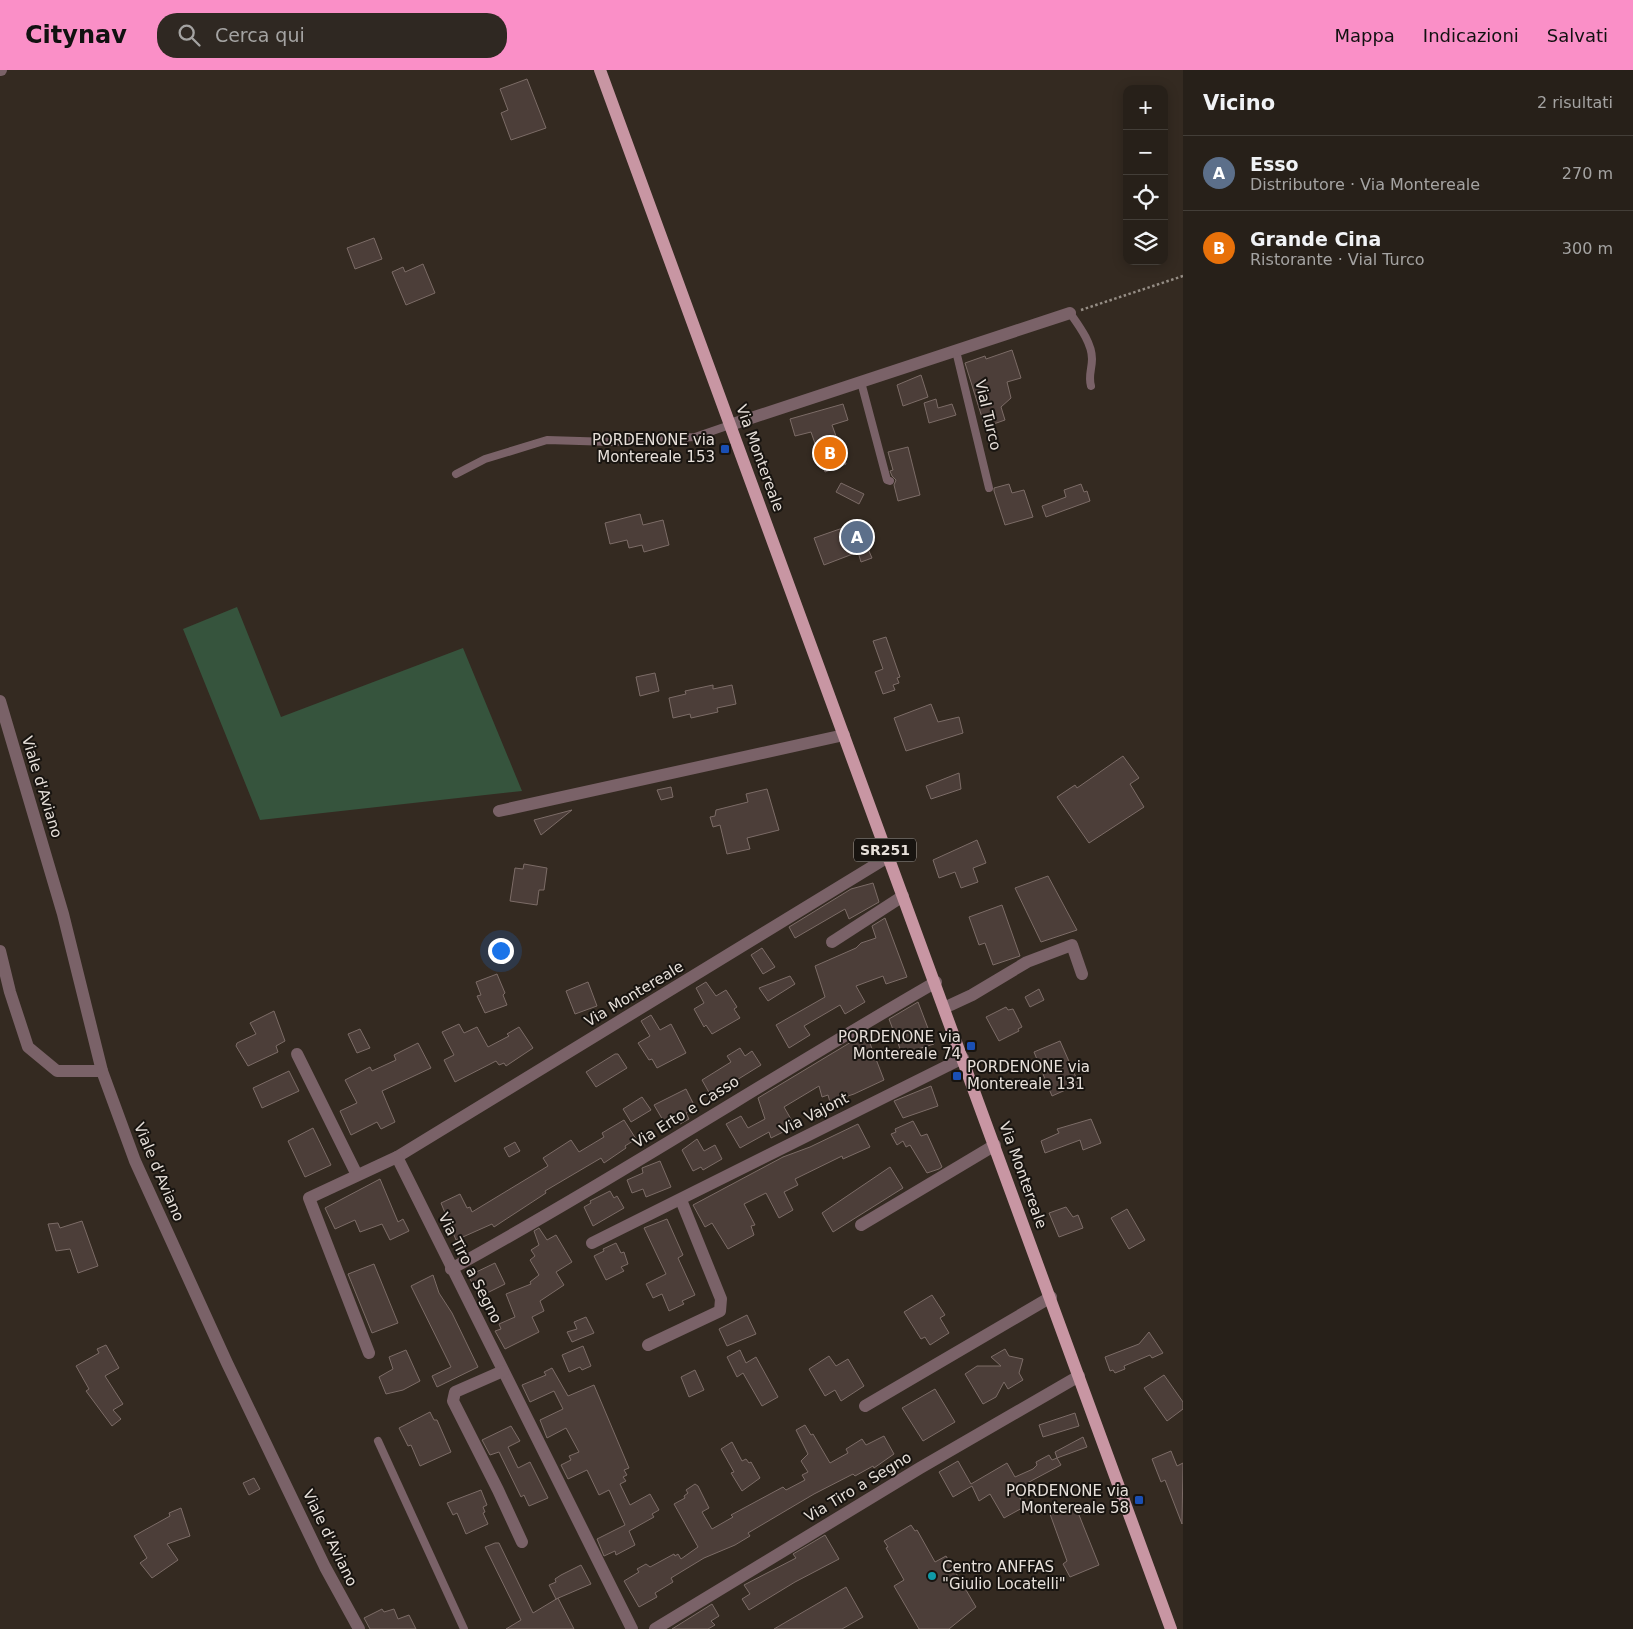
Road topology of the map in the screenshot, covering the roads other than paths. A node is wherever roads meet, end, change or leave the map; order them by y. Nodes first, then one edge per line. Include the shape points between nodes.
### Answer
1 (600, 70) edge
2 (1070, 313) joint
3 (956, 351) junction
4 (861, 382) junction
5 (1091, 386) dead end
6 (730, 425) junction
7 (456, 474) dead end
8 (890, 481) dead end
9 (989, 488) dead end
10 (0, 701) edge
11 (844, 735) junction
12 (499, 811) dead end
13 (888, 857) junction
14 (903, 896) junction
15 (832, 942) dead end
16 (0, 951) edge
17 (1082, 974) dead end
18 (936, 982) junction
19 (944, 1008) junction
20 (297, 1054) dead end
21 (963, 1058) junction
22 (102, 1071) junction
23 (995, 1146) junction
24 (397, 1157) junction
25 (357, 1176) junction
26 (681, 1200) junction
27 (861, 1225) dead end
28 (592, 1243) dead end
29 (452, 1269) junction
30 (1051, 1297) junction
31 (648, 1345) dead end
32 (369, 1353) dead end
33 (504, 1371) junction
34 (1079, 1376) junction
35 (865, 1406) dead end
36 (378, 1441) dead end
37 (522, 1542) dead end
38 (359, 1629) edge
39 (464, 1629) edge
40 (632, 1629) edge
41 (655, 1629) edge
42 (1171, 1629) edge

1 - 6 main road, Via Montereale / SR251
2 - 3 street
2 - 5 lane via 1083,331 1092,358 1088,378
3 - 4 street
3 - 9 lane, Vial Turco
4 - 6 street
4 - 8 lane via 887,480
6 - 7 lane via 695,437 612,442 547,440 485,459
6 - 11 main road, Via Montereale / SR251
10 - 22 street, Viale d'Aviano via 63,914
11 - 12 street
11 - 13 main road, Via Montereale / SR251
13 - 14 main road, Via Montereale / SR251
13 - 24 street, Via Montereale
14 - 15 street
14 - 18 main road, Via Montereale / SR251
16 - 22 street via 28,1047 56,1071
17 - 19 street via 1072,946 1027,962
18 - 19 main road, Via Montereale / SR251
18 - 29 street, Via Erto e Casso
19 - 21 main road, Via Montereale / SR251
20 - 25 street
21 - 23 main road, Via Montereale / SR251
21 - 26 street, Via Vajont
22 - 38 street, Viale d'Aviano via 135,1162 227,1363
23 - 27 street
23 - 30 main road, Via Montereale / SR251
24 - 25 street
24 - 29 street, Via Tiro a Segno
25 - 32 street via 309,1198
26 - 28 street, Via Vajont
26 - 31 street via 722,1299 720,1311
29 - 33 street, Via Tiro a Segno
30 - 34 main road, Via Montereale / SR251
30 - 35 street
33 - 37 street via 455,1392 453,1400
33 - 40 street, Via Tiro a Segno
34 - 41 street, Via Tiro a Segno
34 - 42 main road, Via Montereale / SR251
36 - 39 lane

